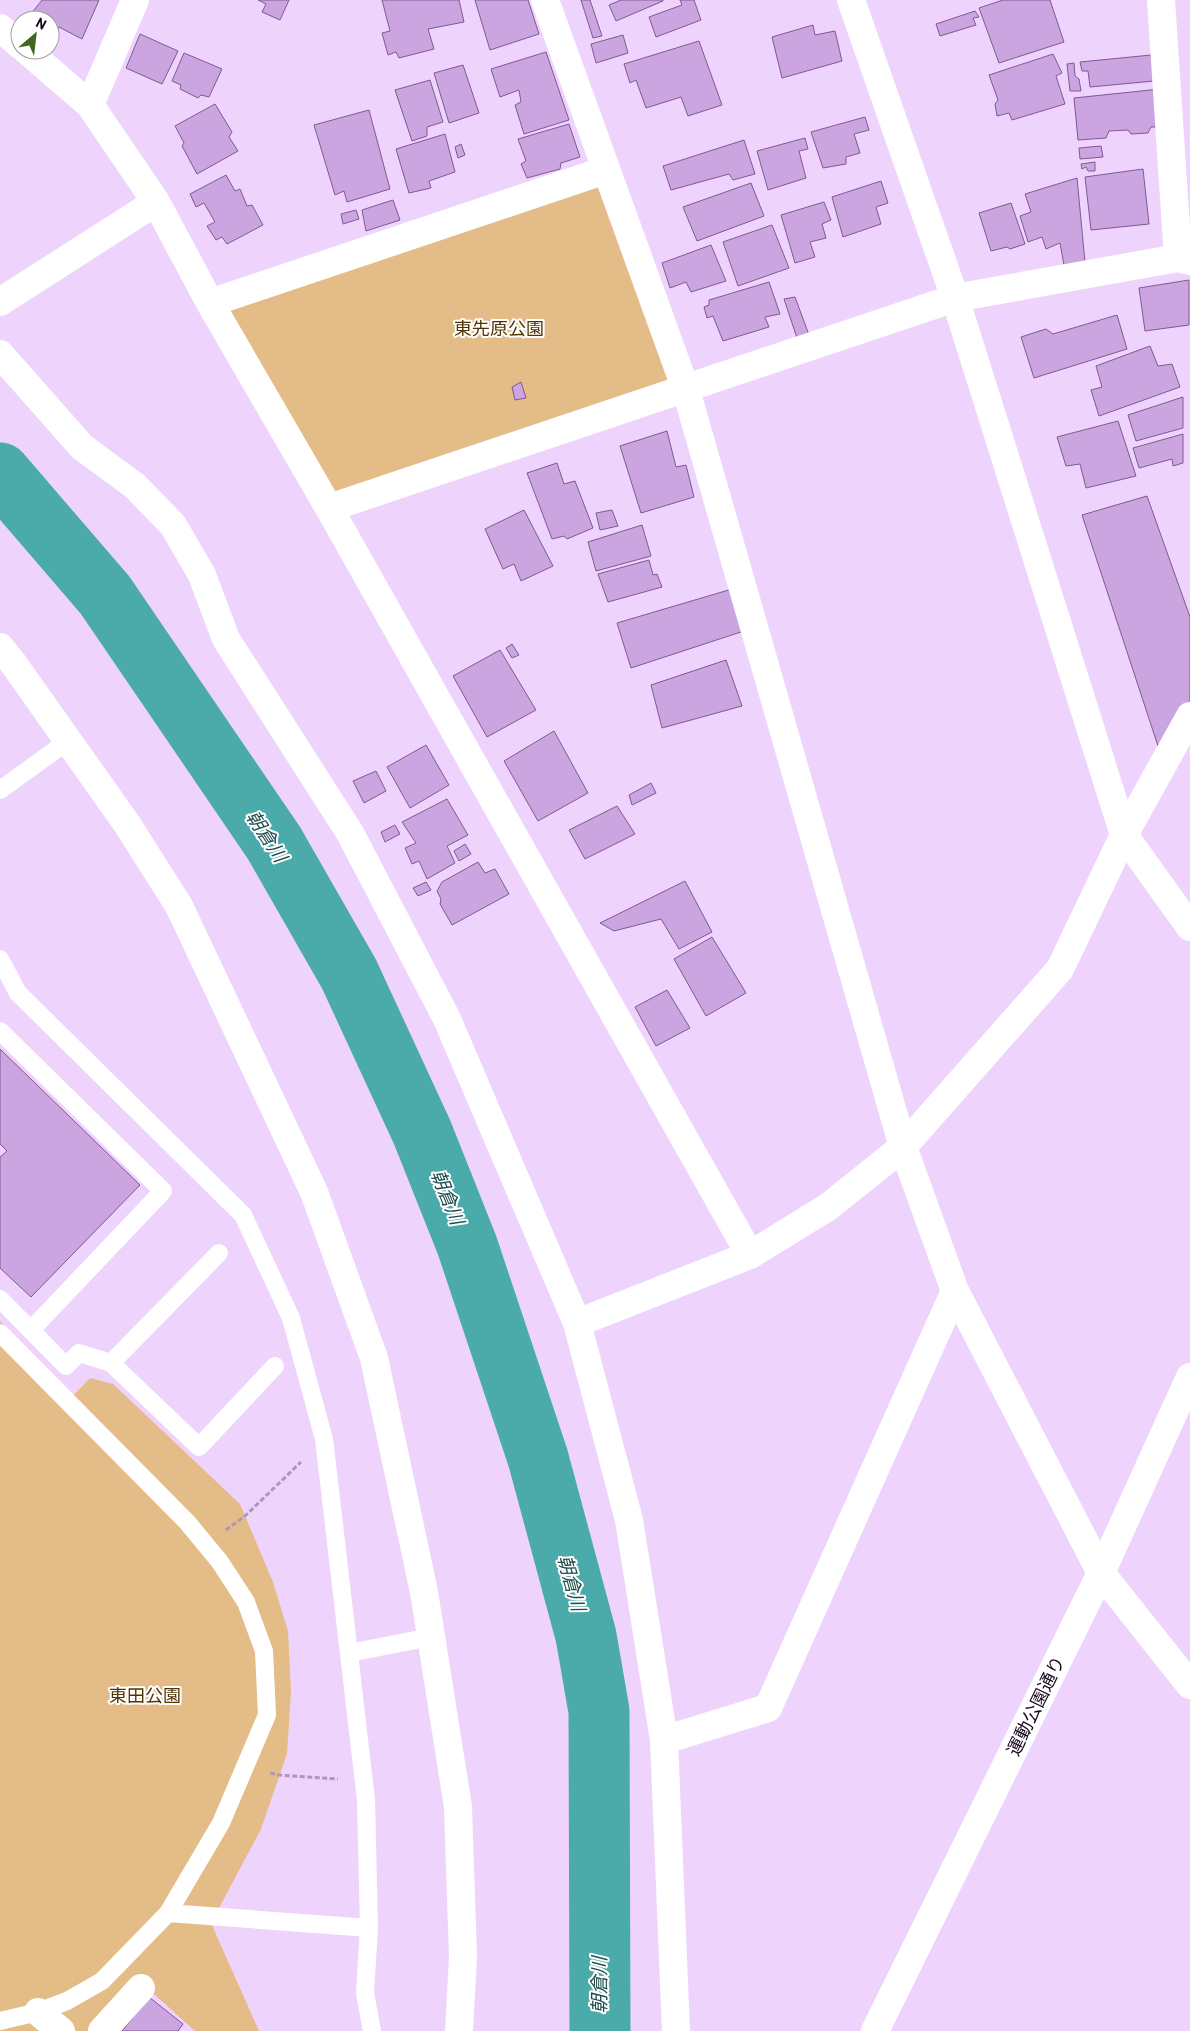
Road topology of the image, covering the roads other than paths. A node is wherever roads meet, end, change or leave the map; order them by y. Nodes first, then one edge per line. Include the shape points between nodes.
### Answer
1 (136, 0) edge
2 (545, 0) edge
3 (851, 0) edge
4 (1161, 0) edge
5 (0, 28) edge
6 (10, 36) edge
7 (38, 60) edge
8 (90, 105) junction
9 (606, 170) junction
10 (156, 202) junction
11 (1184, 259) edge
12 (955, 298) junction
13 (0, 302) edge
14 (210, 303) junction
15 (0, 354) edge
16 (686, 390) junction
17 (329, 508) junction
18 (0, 647) edge
19 (1190, 716) edge
20 (68, 741) junction
21 (0, 790) edge
22 (1124, 834) junction
23 (1190, 927) edge
24 (0, 959) edge
25 (0, 1032) edge
26 (903, 1147) junction
27 (219, 1253) dead end
28 (750, 1255) junction
29 (955, 1291) junction
30 (0, 1299) edge
31 (577, 1323) junction
32 (31, 1330) junction
33 (0, 1333) edge
34 (111, 1363) junction
35 (275, 1366) dead end
36 (1190, 1377) edge
37 (1101, 1573) junction
38 (431, 1637) junction
39 (349, 1653) junction
40 (1190, 1685) edge
41 (664, 1740) junction
42 (168, 1913) junction
43 (369, 1928) junction
44 (141, 1988) dead end
45 (38, 2012) junction
46 (0, 2021) edge
47 (62, 2031) edge
48 (102, 2031) edge
49 (372, 2031) edge
50 (459, 2031) edge
51 (676, 2031) edge
52 (875, 2031) edge

1 - 8 street
2 - 9 street
3 - 12 street
4 - 11 street
5 - 6 street
7 - 8 street
8 - 10 street
9 - 14 street
9 - 16 street
10 - 13 street
10 - 14 street
11 - 12 street
12 - 16 street
12 - 22 street
14 - 17 street
15 - 31 street via 82,447 135,486 173,525 202,574 226,639 350,833 447,1020
16 - 17 street
16 - 26 street
17 - 28 street
18 - 20 street
19 - 22 street
20 - 21 lane
20 - 38 street via 127,824 179,906 314,1192 374,1358
22 - 23 street
22 - 26 street via 1060,969
24 - 39 lane via 18,993 243,1215 290,1318 324,1439
25 - 32 lane via 163,1191
26 - 28 street via 828,1207
26 - 29 street
27 - 34 lane
28 - 31 street
29 - 37 street
29 - 41 street via 768,1708
30 - 32 lane
31 - 41 street via 629,1520
32 - 34 lane via 66,1366 79,1353
33 - 42 lane via 188,1522 246,1602 264,1651 267,1715 221,1822
34 - 35 lane via 199,1446
36 - 37 street, 運動公園通り
37 - 40 street
37 - 52 street, 運動公園通り
38 - 39 lane
38 - 50 street via 458,1807 463,1957
39 - 43 lane via 366,1800
41 - 51 street
42 - 43 lane
42 - 45 lane via 102,1981 67,2002
43 - 49 lane via 365,1993
44 - 48 street
45 - 46 lane
45 - 47 street

